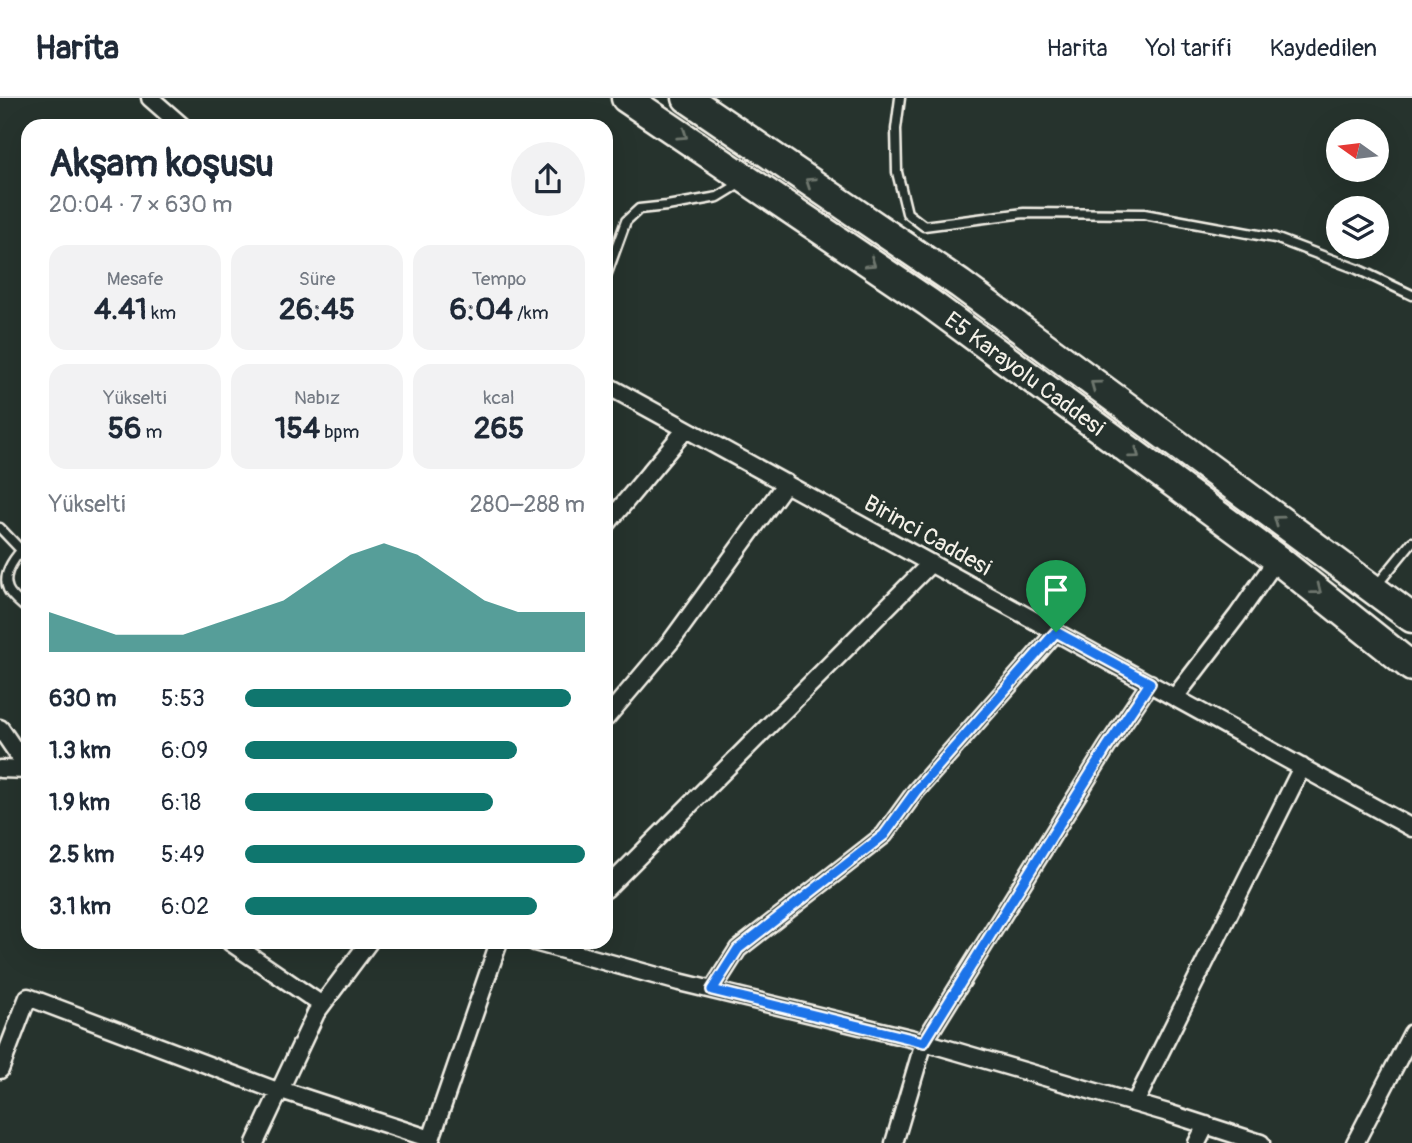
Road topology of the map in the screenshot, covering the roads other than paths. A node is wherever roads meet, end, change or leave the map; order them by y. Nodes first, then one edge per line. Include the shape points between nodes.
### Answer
1 (150, 98) edge
2 (626, 98) edge
3 (687, 98) edge
4 (900, 98) edge
5 (174, 119) edge
6 (748, 179) junction
7 (613, 257) edge
8 (1412, 295) edge
9 (613, 394) edge
10 (686, 429) junction
11 (786, 483) junction
12 (613, 517) edge
13 (0, 528) edge
14 (1412, 542) edge
15 (21, 545) edge
16 (21, 552) edge
17 (1277, 559) junction
18 (931, 563) junction
19 (1373, 590) junction
20 (21, 603) edge
21 (1412, 618) edge
22 (1056, 632) junction
23 (1412, 667) edge
24 (1150, 683) junction
25 (1175, 697) junction
26 (613, 710) edge
27 (0, 728) edge
28 (21, 759) edge
29 (1302, 767) junction
30 (0, 769) edge
31 (21, 769) edge
32 (1412, 828) edge
33 (613, 882) edge
34 (240, 949) edge
35 (364, 949) edge
36 (497, 949) edge
37 (567, 949) edge
38 (712, 990) junction
39 (322, 1005) junction
40 (1412, 1033) edge
41 (924, 1042) junction
42 (0, 1070) edge
43 (281, 1091) junction
44 (1135, 1103) junction
45 (1206, 1125) junction
46 (431, 1141) edge
47 (255, 1143) edge
48 (894, 1143) edge
49 (1197, 1143) edge
50 (1261, 1143) edge
51 (1355, 1143) edge

1 - 5 street
2 -> 6 highway, E5 Karayolu Caddesi
19 -> 3 highway, E5 Karayolu Caddesi via 960,284
4 - 8 lane via 897,172 907,213 924,226 1024,213 1143,214 1275,238
6 - 7 lane via 718,197 639,209 626,222
6 -> 17 highway, E5 Karayolu Caddesi via 929,302
9 - 10 street, Birinci Caddesi
10 - 11 street, Birinci Caddesi
10 - 12 street
11 - 18 street, Birinci Caddesi
11 - 26 street via 672,640
13 - 15 lane
14 - 19 lane
16 - 20 lane via 6,574 7,589
17 -> 23 highway, E5 Karayolu Caddesi
17 - 25 street
18 - 22 street, Birinci Caddesi
18 - 33 street
19 - 21 highway, E5 Karayolu Caddesi
22 - 24 street, Birinci Caddesi
22 - 38 street via 916,791 884,835 738,949
24 - 25 street, Birinci Caddesi
24 - 41 street
25 - 29 street, Birinci Caddesi
27 - 28 street
29 - 32 street, Birinci Caddesi
29 - 44 street
30 - 31 street
34 - 39 street
35 - 39 street
36 - 46 street
37 - 38 street
38 - 41 street
39 - 43 street
40 - 51 street
41 - 44 street
41 - 48 street
42 - 43 street via 29,997
43 - 46 street
43 - 47 street
44 - 45 street
45 - 49 street
45 - 50 street

